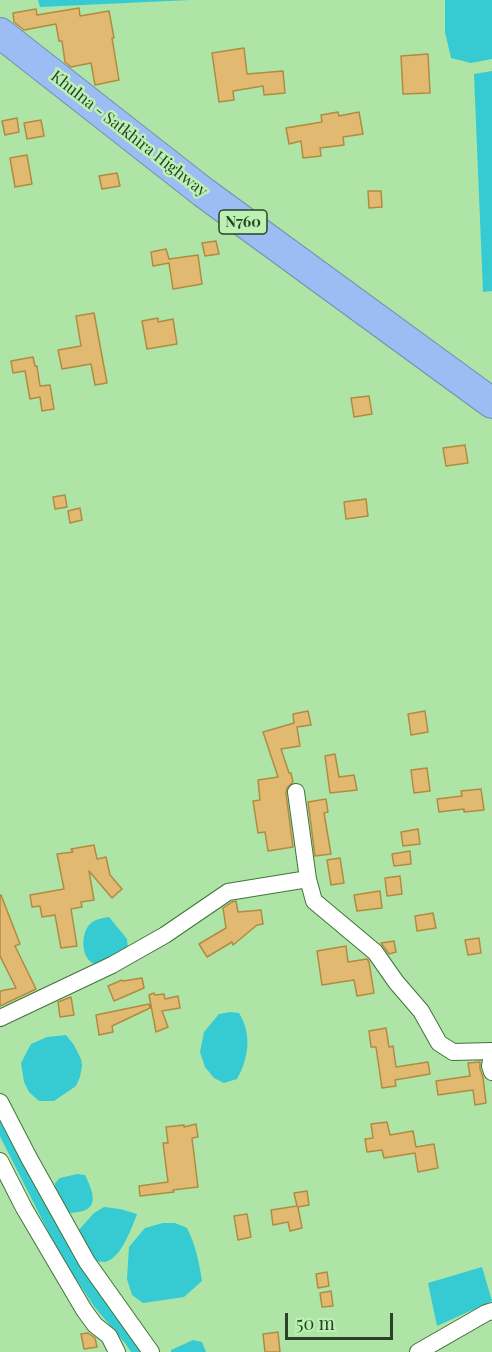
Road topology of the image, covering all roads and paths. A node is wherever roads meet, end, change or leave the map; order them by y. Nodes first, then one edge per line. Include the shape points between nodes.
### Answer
1 (0, 33) edge
2 (492, 403) edge
3 (296, 792) dead end
4 (308, 879) junction
5 (0, 1018) edge
6 (492, 1053) edge
7 (492, 1072) edge
8 (0, 1102) edge
9 (0, 1161) edge
10 (492, 1311) edge
11 (117, 1352) edge
12 (151, 1352) edge
13 (418, 1352) edge

1 - 2 highway, Khulna - Satkhira Highway / N760 via 203,192
3 - 4 street
4 - 5 street via 228,892 112,965
4 - 6 street via 314,901 375,952 421,1011 439,1043 453,1052
6 - 7 street
8 - 12 street via 87,1262
9 - 11 street via 84,1310 109,1336
10 - 13 street

